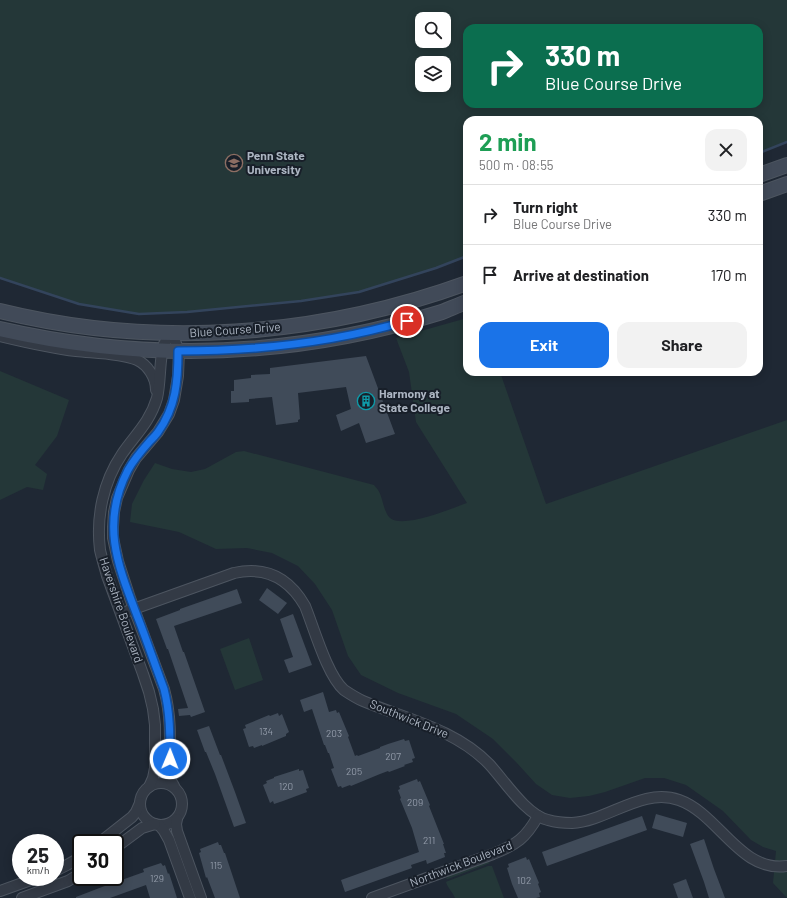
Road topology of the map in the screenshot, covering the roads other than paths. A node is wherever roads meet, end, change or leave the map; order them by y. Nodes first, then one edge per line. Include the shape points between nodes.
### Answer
1 (787, 165) edge
2 (763, 174) edge
3 (787, 184) edge
4 (763, 193) edge
5 (463, 284) edge
6 (463, 304) edge
7 (0, 311) edge
8 (0, 329) edge
9 (171, 334) junction
10 (0, 336) edge
11 (163, 351) junction
12 (178, 351) junction
13 (157, 398) junction
14 (134, 609) junction
15 (121, 614) junction
16 (174, 786) junction
17 (149, 787) junction
18 (140, 803) junction
19 (538, 816) junction
20 (177, 819) junction
21 (157, 824) junction
22 (110, 834) edge
23 (124, 841) edge
24 (787, 866) edge
25 (72, 879) edge
26 (14, 886) edge
27 (0, 891) edge
28 (22, 898) edge
29 (190, 898) edge
30 (201, 898) edge
31 (372, 898) edge

1 - 2 main road
3 - 4 main road
5 - 9 main road, Blue Course Drive via 412,301 336,320 247,331
6 - 12 main road, Blue Course Drive via 396,325 289,346 224,351
7 - 9 main road, Blue Course Drive via 76,325
8 - 11 main road, Blue Course Drive via 89,345
9 - 11 street, Havershire Boulevard
9 - 12 street, Havershire Boulevard
10 - 13 street via 32,344 128,357 148,368 153,376
11 - 12 main road, Blue Course Drive
11 - 13 street, Havershire Boulevard
12 - 14 street, Havershire Boulevard via 178,376 169,414 128,470 114,512 115,550
13 - 15 street, Havershire Boulevard via 145,425 115,466 106,488 100,514 99,538 102,556
14 - 15 street, Southwick Drive
14 - 16 street, Havershire Boulevard via 168,704 169,774
14 - 19 street, Southwick Drive via 234,573 257,571 279,578 291,587 305,606 332,673 343,689 363,701 448,734 464,744 488,763 523,804
15 - 17 street, Havershire Boulevard via 153,709 155,768
16 - 17 street via 159,783
16 - 20 street via 182,802
17 - 18 street
18 - 21 street via 146,819
18 - 22 street via 132,817
19 - 24 street, Southwick Drive via 572,823 649,798 670,797 697,809 748,856 764,864
19 - 31 street, Northwick Boulevard via 529,831 508,848
20 - 21 street via 165,825
20 - 30 street via 177,831
21 - 23 street via 142,828
21 - 29 street via 169,840
25 - 28 street
26 - 27 street

